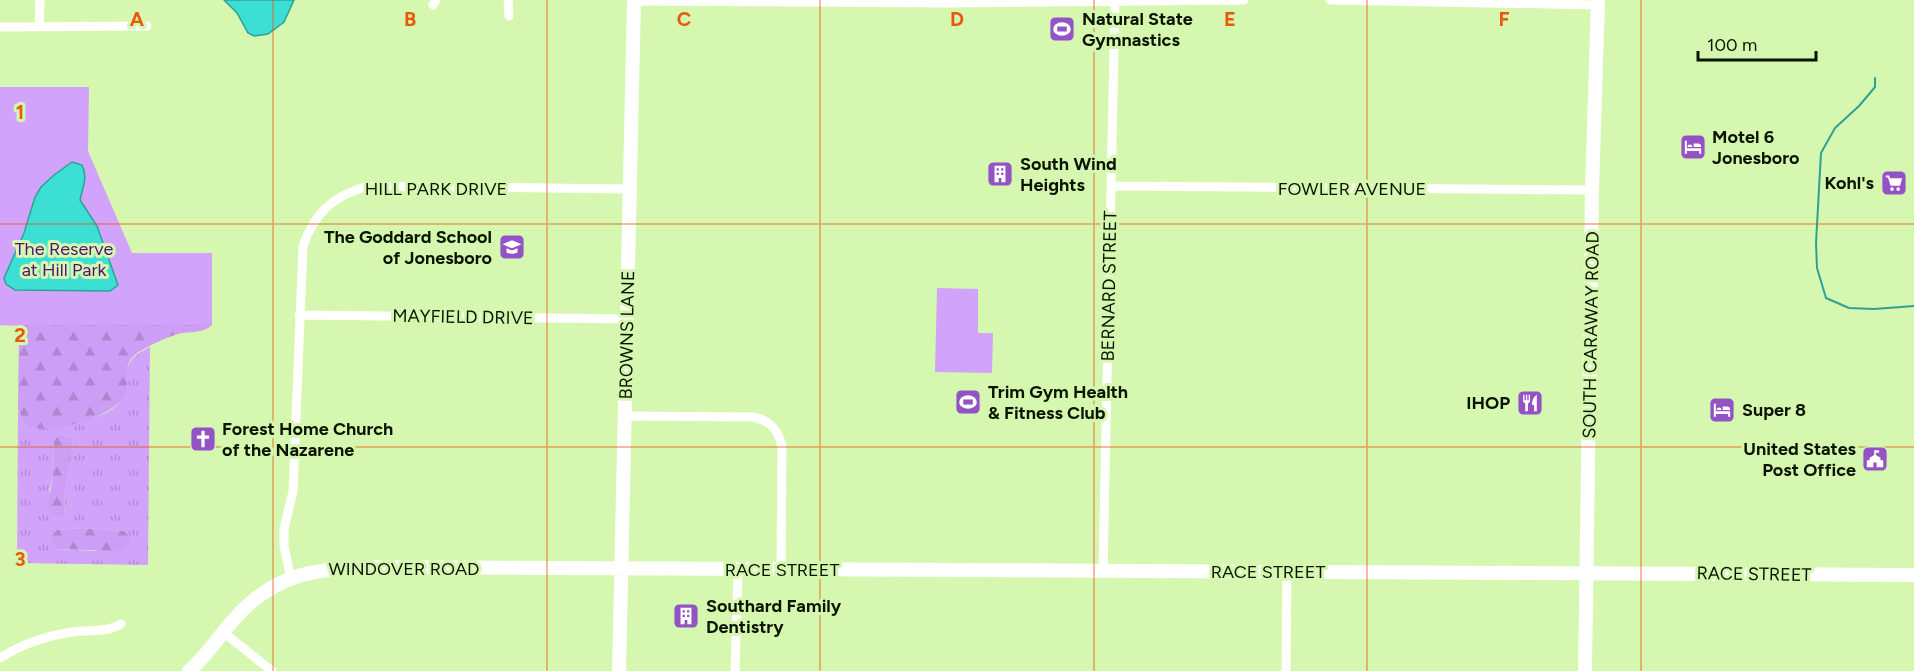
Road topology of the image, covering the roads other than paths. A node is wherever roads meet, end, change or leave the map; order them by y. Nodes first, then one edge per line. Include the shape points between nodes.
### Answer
1 (40, 0) edge
2 (508, 0) edge
3 (634, 0) edge
4 (1244, 0) edge
5 (1330, 0) edge
6 (1115, 1) edge
7 (1598, 3) edge
8 (509, 16) dead end
9 (147, 26) dead end
10 (0, 27) edge
11 (39, 27) junction
12 (1112, 186) junction
13 (630, 189) junction
14 (1592, 190) junction
15 (299, 315) junction
16 (627, 319) junction
17 (625, 416) junction
18 (622, 569) junction
19 (738, 570) junction
20 (781, 570) junction
21 (1103, 571) junction
22 (1287, 572) junction
23 (1587, 573) junction
24 (1914, 575) edge
25 (291, 578) junction
26 (121, 624) dead end
27 (224, 632) junction
28 (0, 658) edge
29 (189, 671) edge
30 (272, 671) edge
31 (620, 671) edge
32 (735, 671) edge
33 (1286, 671) edge
34 (1586, 671) edge

1 - 11 street
2 - 8 street
3 - 6 street
3 - 13 street, BROWNS LANE
4 - 6 street
5 - 7 street
6 - 12 street, BERNARD STREET
7 - 14 street, SOUTH CARAWAY ROAD
9 - 11 street
10 - 11 street
12 - 14 street, FOWLER AVENUE
12 - 21 street, BERNARD STREET
13 - 15 street, HILL PARK DRIVE via 368,186 352,190 322,209 310,226 303,246
13 - 16 street, BROWNS LANE
14 - 23 street, SOUTH CARAWAY ROAD
15 - 16 street, MAYFIELD DRIVE
15 - 25 street, HILL PARK DRIVE via 297,437 293,491 284,529
16 - 17 street, BROWNS LANE
17 - 18 street, BROWNS LANE
17 - 20 street via 753,417 770,424 780,436 782,446
18 - 19 street, RACE STREET
18 - 25 street, WINDOVER ROAD via 380,567 326,569
18 - 31 street, BROWNS LANE
19 - 20 street, RACE STREET
19 - 32 street
20 - 21 street, RACE STREET
21 - 22 street, RACE STREET
22 - 23 street, RACE STREET
22 - 33 street
23 - 24 street, RACE STREET
23 - 34 street, SOUTH CARAWAY ROAD
25 - 27 street, WINDOVER ROAD via 259,595
26 - 28 street via 109,630 67,633 35,641
27 - 29 street, WINDOVER ROAD
27 - 30 street

